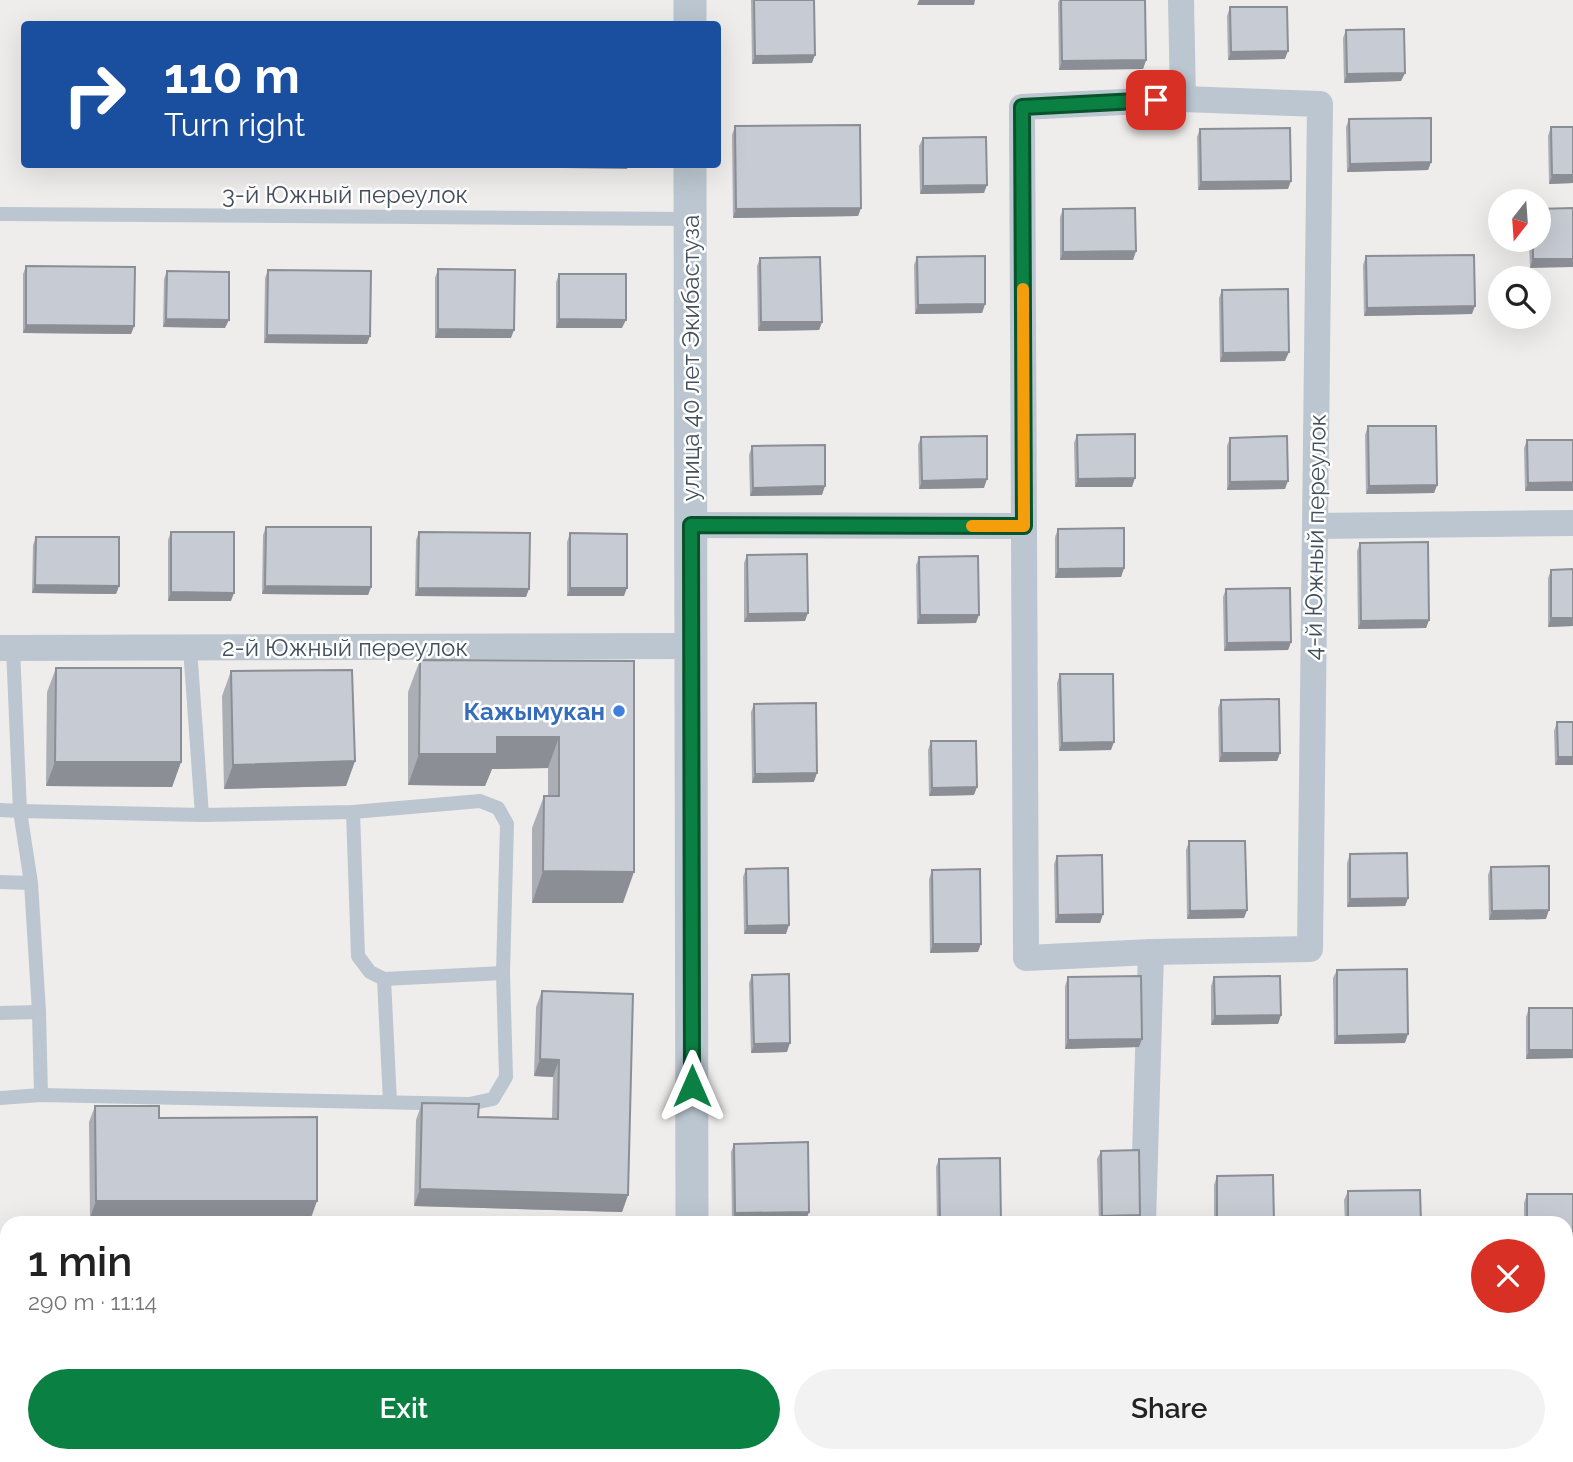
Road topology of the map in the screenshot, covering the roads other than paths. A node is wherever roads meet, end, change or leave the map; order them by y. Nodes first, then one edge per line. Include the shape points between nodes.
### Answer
1 (690, 0) edge
2 (1181, 0) edge
3 (690, 21) edge
4 (1183, 99) junction
5 (690, 168) edge
6 (0, 214) edge
7 (690, 219) junction
8 (1573, 523) edge
9 (691, 525) junction
10 (1024, 526) junction
11 (1315, 526) junction
12 (691, 646) junction
13 (6, 648) edge
14 (190, 648) junction
15 (0, 810) edge
16 (20, 811) junction
17 (353, 812) junction
18 (202, 815) junction
19 (0, 882) edge
20 (31, 884) junction
21 (1152, 952) junction
22 (503, 974) junction
23 (384, 979) junction
24 (39, 1012) junction
25 (0, 1013) edge
26 (41, 1095) junction
27 (0, 1098) edge
28 (390, 1102) junction
29 (692, 1216) edge
30 (1143, 1216) edge

1 - 3 street
2 - 4 street
4 - 10 street, 4-й Южный переулок via 1022,107
4 - 11 street, 4-й Южный переулок via 1320,104
5 - 7 street, улица 40 лет Экибастуза
6 - 7 lane, 3-й Южный переулок
7 - 9 street, улица 40 лет Экибастуза
8 - 11 street
9 - 10 street
9 - 12 street, улица 40 лет Экибастуза
10 - 21 street, 4-й Южный переулок via 1026,958
11 - 21 street, 4-й Южный переулок via 1310,948
12 - 14 street, 2-й Южный переулок
12 - 29 street, улица 40 лет Экибастуза
13 - 14 street, 2-й Южный переулок
13 - 16 lane
14 - 18 lane
15 - 16 lane
16 - 18 lane
16 - 20 lane
17 - 18 lane
17 - 22 lane via 480,801 498,808 507,824
17 - 23 lane via 358,956 370,972
19 - 20 lane
20 - 24 lane
21 - 30 street
22 - 23 lane
22 - 28 lane via 506,1077 493,1099 469,1104
23 - 28 lane
24 - 25 lane
24 - 26 lane
26 - 27 lane
26 - 28 lane

